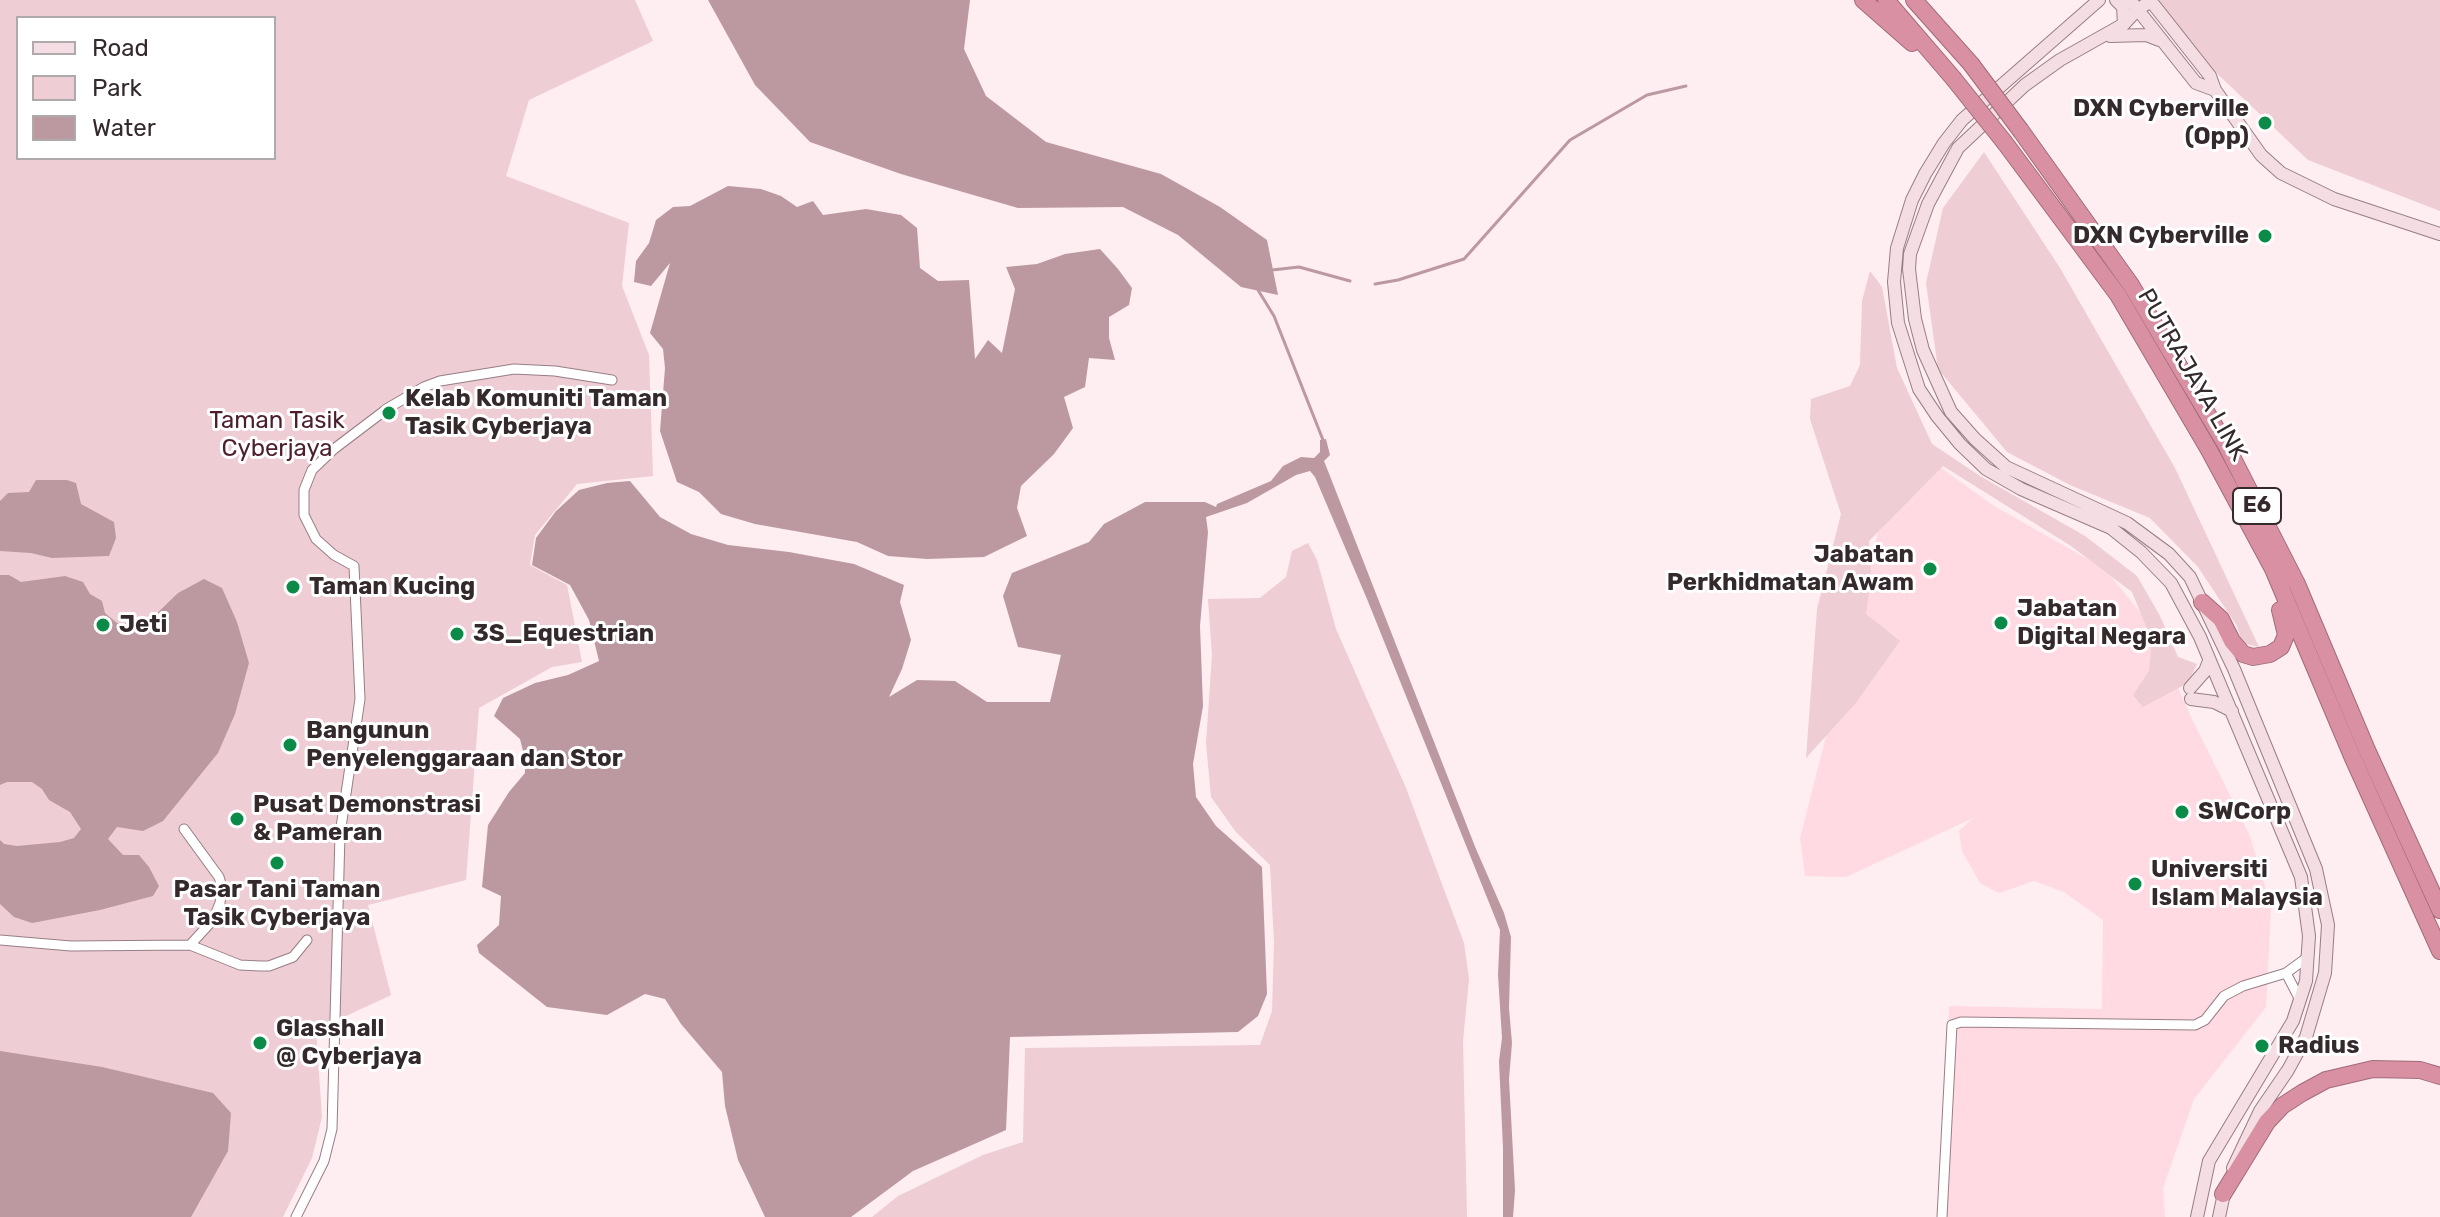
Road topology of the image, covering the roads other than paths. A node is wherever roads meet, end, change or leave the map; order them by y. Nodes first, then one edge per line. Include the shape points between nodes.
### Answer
1 (1863, 0) edge
2 (1886, 0) edge
3 (1914, 0) edge
4 (2116, 0) edge
5 (2150, 1) edge
6 (2095, 2) edge
7 (2133, 5) edge
8 (2124, 24) junction
9 (2099, 37) junction
10 (2162, 41) junction
11 (1935, 55) junction
12 (2215, 90) junction
13 (2440, 234) edge
14 (612, 380) dead end
15 (2263, 551) junction
16 (2202, 602) junction
17 (2209, 661) junction
18 (2232, 711) junction
19 (184, 829) dead end
20 (2440, 910) edge
21 (0, 940) edge
22 (307, 940) dead end
23 (190, 945) junction
24 (2440, 951) edge
25 (2308, 957) junction
26 (2286, 973) junction
27 (2300, 1000) junction
28 (2440, 1076) edge
29 (2223, 1194) junction
30 (296, 1217) edge
31 (1942, 1217) edge
32 (2197, 1217) edge
33 (2219, 1217) edge

1 - 11 highway via 1918,48
2 - 11 highway, PUTRAJAYA LINK / E6
3 - 20 highway, PUTRAJAYA LINK / E6, bridge via 1971,64 2131,285 2226,445 2297,584
4 - 8 main road via 2123,7
5 - 7 main road
5 - 12 main road via 2210,76
6 - 17 main road via 1962,120 1934,157 1912,200 1897,248 1898,323 1919,389 1960,444 1986,469 2111,528 2141,552 2171,583
7 - 8 main road
7 - 10 main road
8 - 9 main road
9 - 10 main road via 2135,34
9 - 16 main road via 2025,85 1953,155 1910,254 1915,319 1951,412 1990,455 2127,523 2169,554 2190,577
10 - 12 main road via 2196,83
11 - 15 highway, PUTRAJAYA LINK / E6, bridge via 2118,295
12 - 13 main road via 2261,155 2281,173 2334,199
14 - 30 street via 514,369 440,381 388,408 334,449 312,470 304,490 304,515 316,539 354,566 360,699 340,834 332,1129 324,1161
15 - 16 highway via 2265,572 2286,626 2277,652 2243,654 2221,619
15 - 24 highway, PUTRAJAYA LINK / E6
16 - 29 main road via 2316,869 2328,925 2325,973 2306,1037 2260,1111
17 - 18 main road
17 - 18 main road via 2190,694
18 - 25 main road via 2301,877
19 - 23 street via 222,887 213,920
21 - 23 street via 71,946
22 - 23 street via 293,957 269,966 240,965
25 - 26 street
25 - 27 main road
26 - 27 street
26 - 31 street via 2224,996 2195,1025 1952,1025
27 - 32 main road via 2293,1021 2209,1161
28 - 29 highway via 2373,1069 2326,1080 2302,1093 2267,1122
29 - 33 main road

